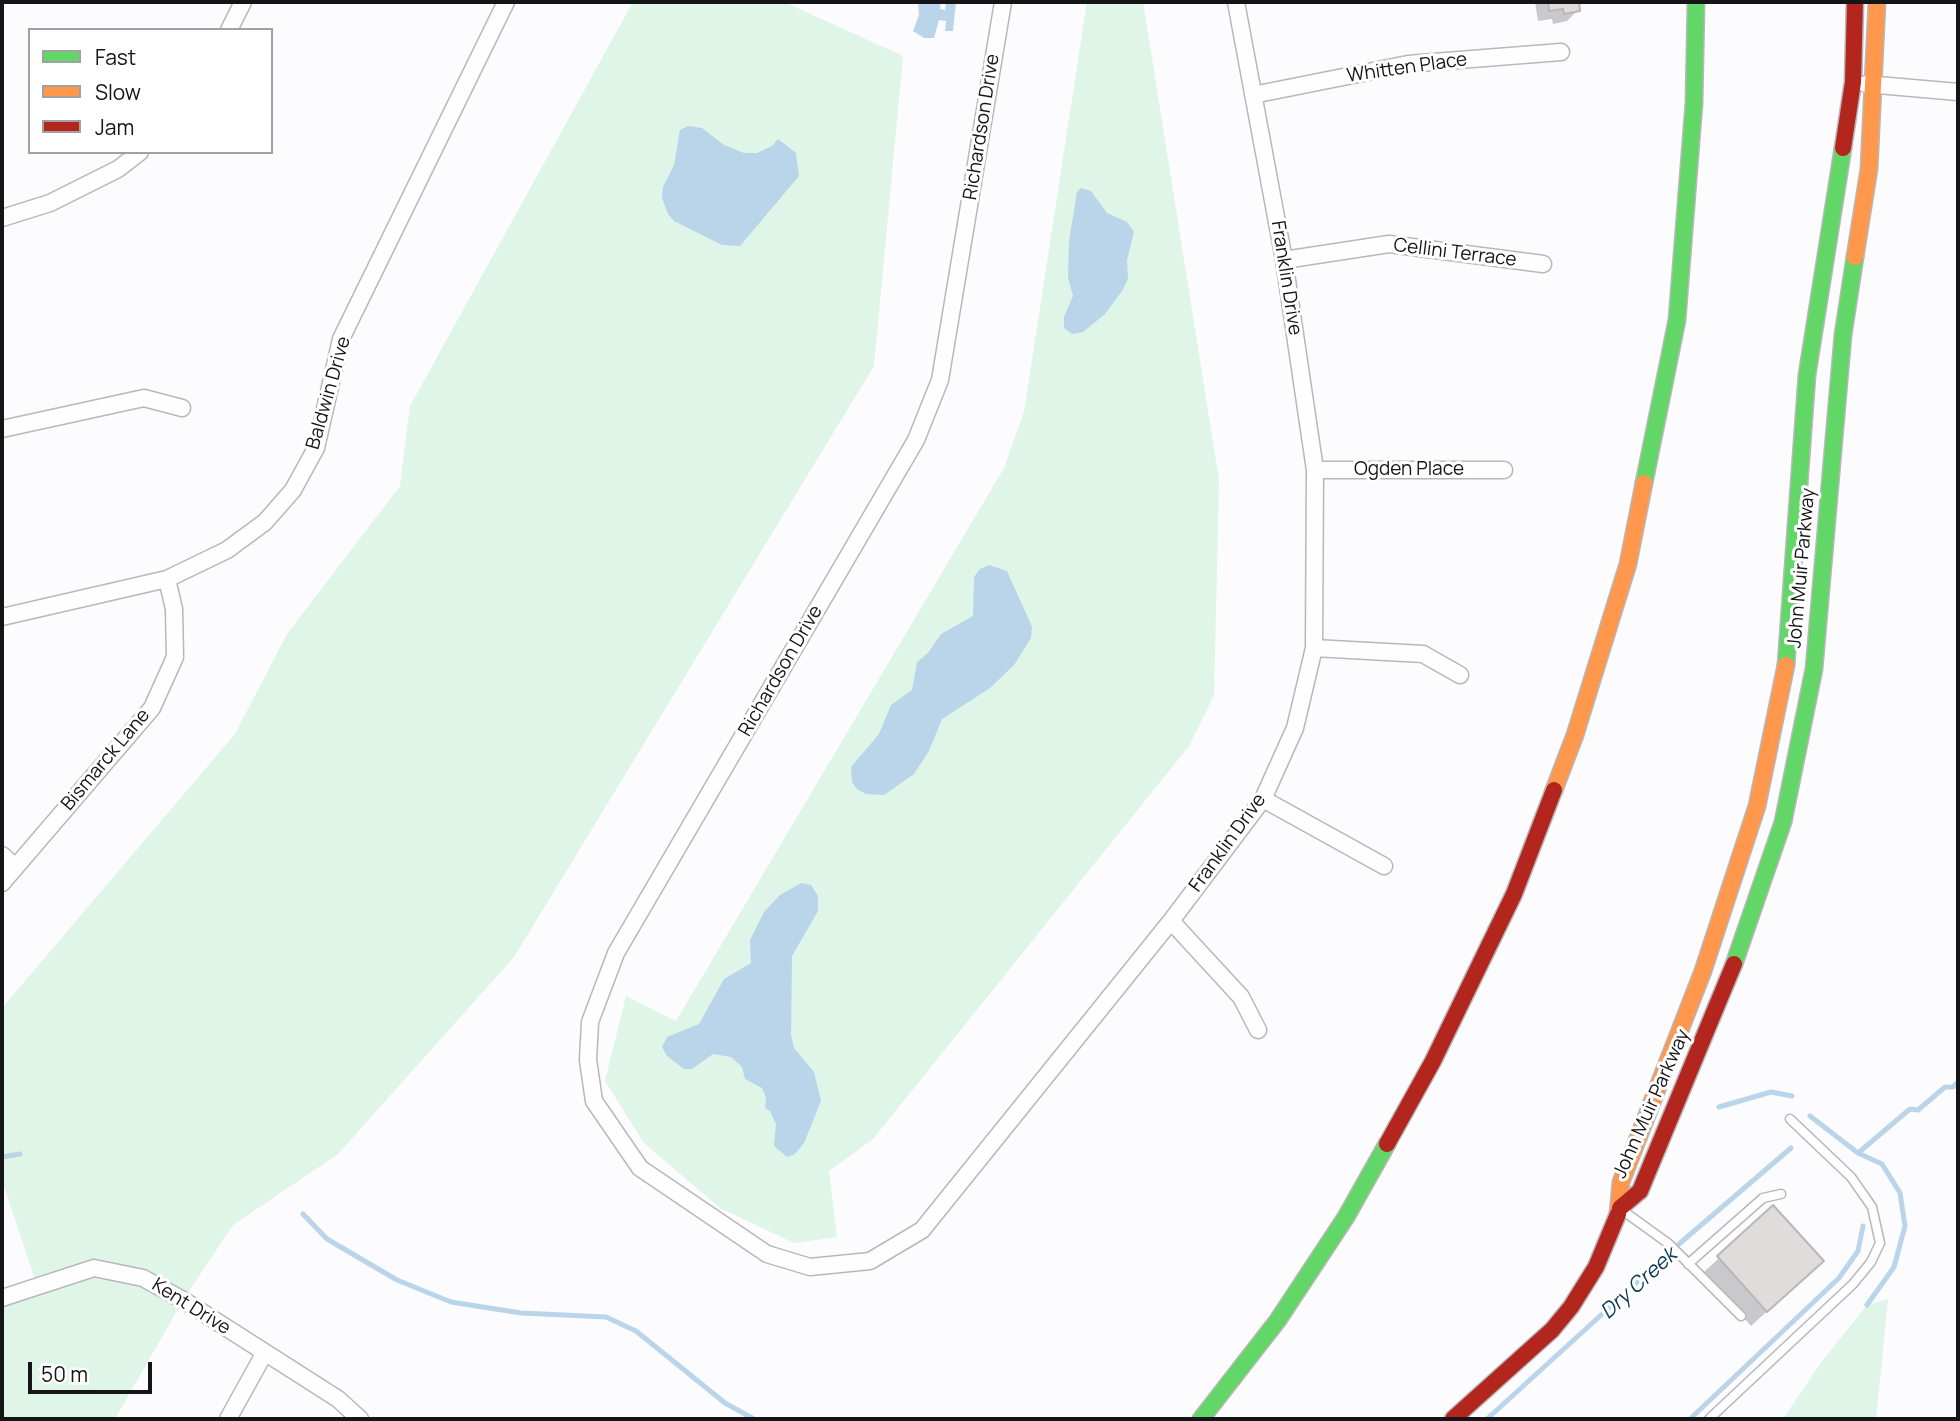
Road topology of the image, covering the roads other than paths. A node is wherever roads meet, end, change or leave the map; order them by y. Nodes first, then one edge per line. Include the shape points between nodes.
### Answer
1 (243, 2) edge
2 (506, 2) edge
3 (1003, 2) edge
4 (1236, 2) edge
5 (1696, 2) edge
6 (1855, 2) edge
7 (1877, 2) edge
8 (230, 28) edge
9 (1561, 52) dead end
10 (1853, 82) junction
11 (1874, 86) junction
12 (1958, 92) edge
13 (1253, 95) junction
14 (137, 154) edge
15 (2, 218) edge
16 (1284, 260) junction
17 (1543, 264) dead end
18 (182, 408) dead end
19 (2, 429) edge
20 (1315, 470) junction
21 (1504, 470) dead end
22 (166, 579) junction
23 (2, 617) edge
24 (1314, 648) junction
25 (1460, 675) dead end
26 (1263, 799) junction
27 (2, 855) edge
28 (1384, 866) dead end
29 (15, 867) junction
30 (2, 883) edge
31 (1171, 921) junction
32 (1258, 1030) dead end
33 (1790, 1119) dead end
34 (1781, 1194) dead end
35 (1620, 1208) junction
36 (767, 1254) joint
37 (1688, 1264) junction
38 (2, 1298) edge
39 (1741, 1316) dead end
40 (264, 1354) junction
41 (228, 1419) edge
42 (360, 1419) edge
43 (1201, 1419) edge
44 (1453, 1419) edge
45 (1709, 1419) edge

1 - 8 street
2 - 22 street, Baldwin Drive via 341,339 316,448 293,490 265,522 227,550
3 - 36 street, Richardson Drive via 936,392 916,440 616,953 590,1023 588,1060 594,1101 640,1168
4 - 13 street, Franklin Drive
5 - 43 main road via 1694,103 1677,320 1629,564 1575,735 1514,894 1421,1083 1346,1217 1286,1309
6 - 10 main road, John Muir Parkway
7 - 11 main road, John Muir Parkway
9 - 13 street, Whitten Place via 1408,64
10 - 11 street
10 - 35 main road, John Muir Parkway via 1807,375 1787,658 1757,806 1703,971 1621,1182
11 - 12 street
11 - 35 main road, John Muir Parkway via 1869,169 1843,335 1814,669 1783,822 1732,971 1640,1191
13 - 16 street, Franklin Drive
14 - 15 street via 118,169 50,203
16 - 17 street, Cellini Terrace via 1389,244
16 - 20 street, Franklin Drive
18 - 19 street via 144,398
20 - 21 street, Ogden Place
20 - 24 street, Franklin Drive
22 - 23 street, Baldwin Drive
22 - 29 street, Bismarck Lane via 174,609 174,657 152,708
24 - 25 street via 1423,654
24 - 26 street, Franklin Drive via 1295,728
26 - 28 street
26 - 31 street, Franklin Drive
27 - 29 street
29 - 30 street, Bismarck Lane
31 - 32 street via 1241,997
31 - 36 street, Franklin Drive via 922,1230 870,1261 810,1267
33 - 45 lane via 1851,1177 1872,1208 1880,1243 1853,1284
34 - 37 lane via 1763,1198
35 - 37 lane
35 - 44 main road via 1596,1267 1571,1307 1552,1330
37 - 39 lane
38 - 40 street, Kent Drive via 94,1268 143,1278
40 - 41 street
40 - 42 street, Kent Drive via 338,1399

